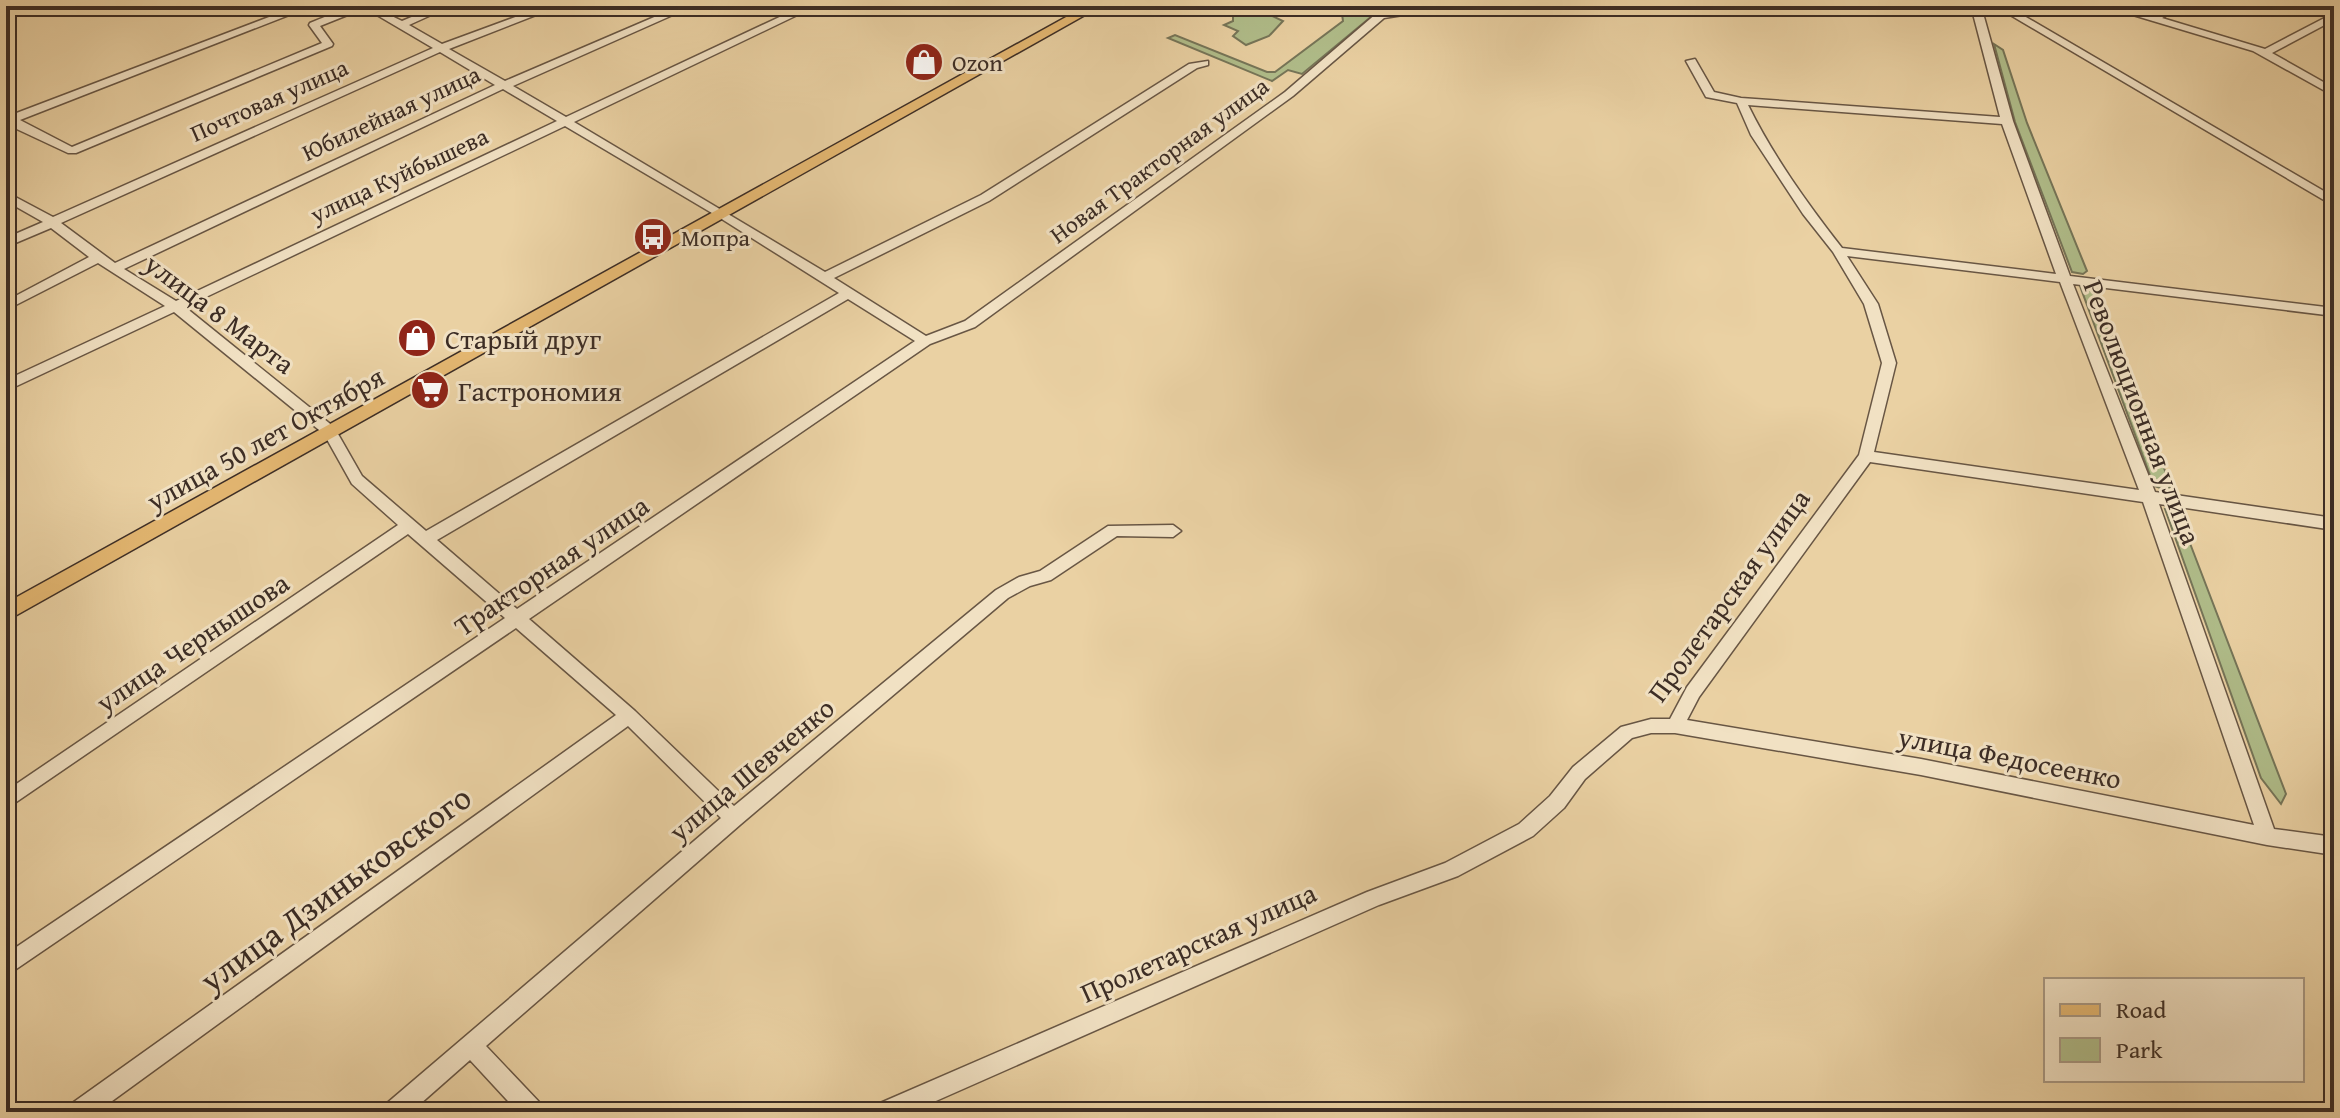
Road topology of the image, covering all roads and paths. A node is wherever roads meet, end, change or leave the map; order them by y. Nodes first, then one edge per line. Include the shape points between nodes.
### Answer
1 (35, 6) edge
2 (307, 6) edge
3 (362, 6) edge
4 (369, 6) edge
5 (446, 6) edge
6 (554, 6) edge
7 (688, 6) edge
8 (811, 6) edge
9 (1095, 6) edge
10 (1411, 6) edge
11 (1976, 6) edge
12 (2000, 6) edge
13 (2108, 6) edge
14 (2177, 6) edge
15 (6, 16) edge
16 (2334, 16) edge
17 (2154, 19) junction
18 (402, 25) junction
19 (439, 49) junction
20 (2265, 53) junction
21 (1691, 61) dead end
22 (1204, 63) dead end
23 (502, 86) junction
24 (2334, 93) edge
25 (1741, 101) junction
26 (8, 121) edge
27 (564, 121) junction
28 (2007, 121) junction
29 (6, 196) edge
30 (2334, 202) edge
31 (721, 213) junction
32 (50, 221) junction
33 (6, 243) edge
34 (1838, 251) junction
35 (98, 258) junction
36 (117, 267) junction
37 (2064, 277) junction
38 (824, 278) junction
39 (850, 292) junction
40 (6, 306) edge
41 (175, 306) junction
42 (2334, 312) edge
43 (925, 341) junction
44 (6, 386) edge
45 (329, 431) junction
46 (1866, 456) junction
47 (2149, 497) junction
48 (2334, 524) edge
49 (408, 526) junction
50 (1173, 531) dead end
51 (424, 540) junction
52 (6, 613) edge
53 (517, 620) junction
54 (629, 716) junction
55 (1675, 726) junction
56 (6, 801) edge
57 (734, 818) junction
58 (2267, 836) junction
59 (2334, 846) edge
60 (6, 966) edge
61 (472, 1046) junction
62 (79, 1112) edge
63 (394, 1112) edge
64 (533, 1112) edge
65 (886, 1112) edge

1 - 15 street
2 - 26 street
3 - 26 street via 314,25 328,44 72,151
4 - 18 street
5 - 18 street
6 - 19 street, Почтовая улица
7 - 23 street, Юбилейная улица
8 - 27 street, улица Куйбышева
9 - 31 main road, улица 50 лет Октября
10 - 43 street, Новая Тракторная улица via 1381,15 1289,94 970,324
11 - 28 street, Революционная улица
12 - 30 street
13 - 17 street
14 - 17 street
16 - 20 street
17 - 20 street
18 - 19 street
19 - 23 street
19 - 32 street, Почтовая улица
20 - 24 street
21 - 25 street via 1710,95
22 - 38 street via 985,198
23 - 27 street
23 - 36 street, Юбилейная улица
25 - 28 street
25 - 34 street, Пролетарская улица via 1757,135
27 - 31 street
27 - 41 street, улица Куйбышева
28 - 37 street, Революционная улица
29 - 32 street, улица 8 Марта
31 - 38 street
31 - 45 main road, улица 50 лет Октября
32 - 33 street, Почтовая улица
32 - 35 street, улица 8 Марта
34 - 37 street
34 - 46 street, Пролетарская улица via 1871,304 1889,363
35 - 36 street, улица 8 Марта
35 - 40 street
36 - 41 street, улица 8 Марта
37 - 42 street
37 - 47 street, Революционная улица
38 - 39 street
39 - 43 street
39 - 51 street
41 - 44 street, улица Куйбышева
41 - 45 street, улица 8 Марта
43 - 53 street, Тракторная улица
45 - 49 street, улица 8 Марта via 357,480
45 - 52 main road, улица 50 лет Октября
46 - 47 street
46 - 55 street, Пролетарская улица via 1720,655
47 - 48 street
47 - 58 street, Революционная улица
49 - 51 street, улица 8 Марта
49 - 56 street, улица Чернышова
50 - 57 street, улица Шевченко via 1114,530 1045,576 1002,594
51 - 53 street, улица 8 Марта
53 - 54 street, улица 8 Марта
53 - 60 street, Тракторная улица
54 - 57 street, улица 8 Марта
54 - 62 street, улица Дзиньковского
55 - 58 street, улица Федосеенко via 1921,767
55 - 65 street, Пролетарская улица via 1627,732 1579,773 1526,830 1451,870 1374,898
57 - 61 street, улица Шевченко
58 - 59 street, улица Федосеенко
61 - 63 street, улица Шевченко
61 - 64 street

